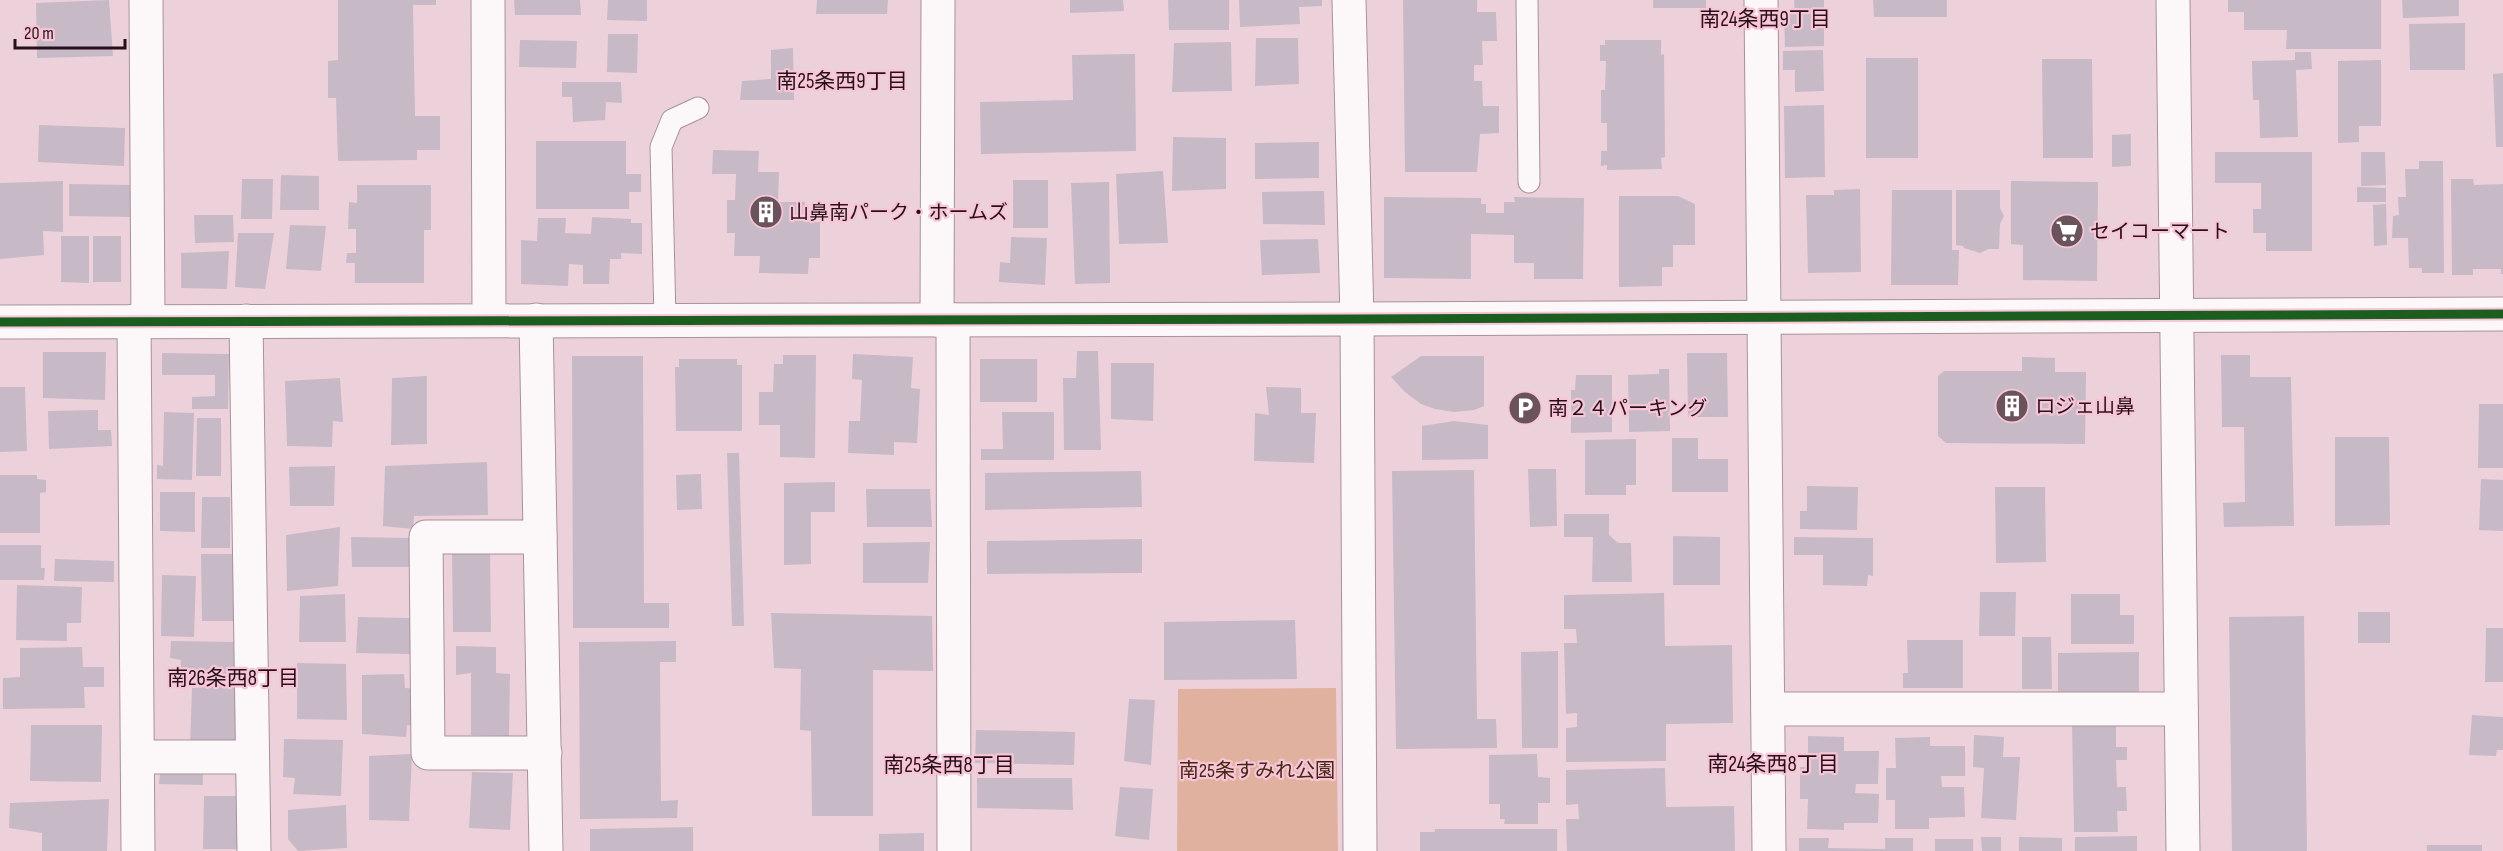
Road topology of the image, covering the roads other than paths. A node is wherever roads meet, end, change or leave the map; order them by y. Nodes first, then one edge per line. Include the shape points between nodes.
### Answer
1 (146, 0) edge
2 (488, 0) edge
3 (938, 0) edge
4 (1349, 0) edge
5 (1527, 0) edge
6 (1761, 0) edge
7 (2173, 0) edge
8 (698, 108) dead end
9 (1529, 183) dead end
10 (2503, 314) edge
11 (2176, 316) junction
12 (1764, 318) junction
13 (1357, 319) junction
14 (489, 320) junction
15 (536, 320) junction
16 (664, 320) junction
17 (945, 320) junction
18 (141, 321) junction
19 (246, 321) junction
20 (0, 322) edge
21 (540, 537) junction
22 (1768, 709) junction
23 (2181, 709) junction
24 (544, 753) junction
25 (138, 757) junction
26 (252, 757) junction
27 (138, 851) edge
28 (254, 851) edge
29 (546, 851) edge
30 (954, 851) edge
31 (1360, 851) edge
32 (1769, 851) edge
33 (2183, 851) edge

1 - 18 street
2 - 14 street
3 - 17 street
4 - 13 street
5 - 9 lane
6 - 12 street
7 - 11 street
8 - 16 lane via 672,120 661,147
10 - 11 street
11 - 12 street
11 - 23 street
12 - 13 street
12 - 22 street
13 - 17 street
13 - 31 street
14 - 15 street
14 - 19 street
15 - 16 street
15 - 21 street
16 - 17 street
17 - 30 street
18 - 19 street
18 - 20 street
18 - 25 street
19 - 26 street
21 - 24 street
21 - 24 street via 426,537 428,753
22 - 23 street
22 - 32 street
23 - 33 street
24 - 29 street
25 - 26 street
25 - 27 street
26 - 28 street

